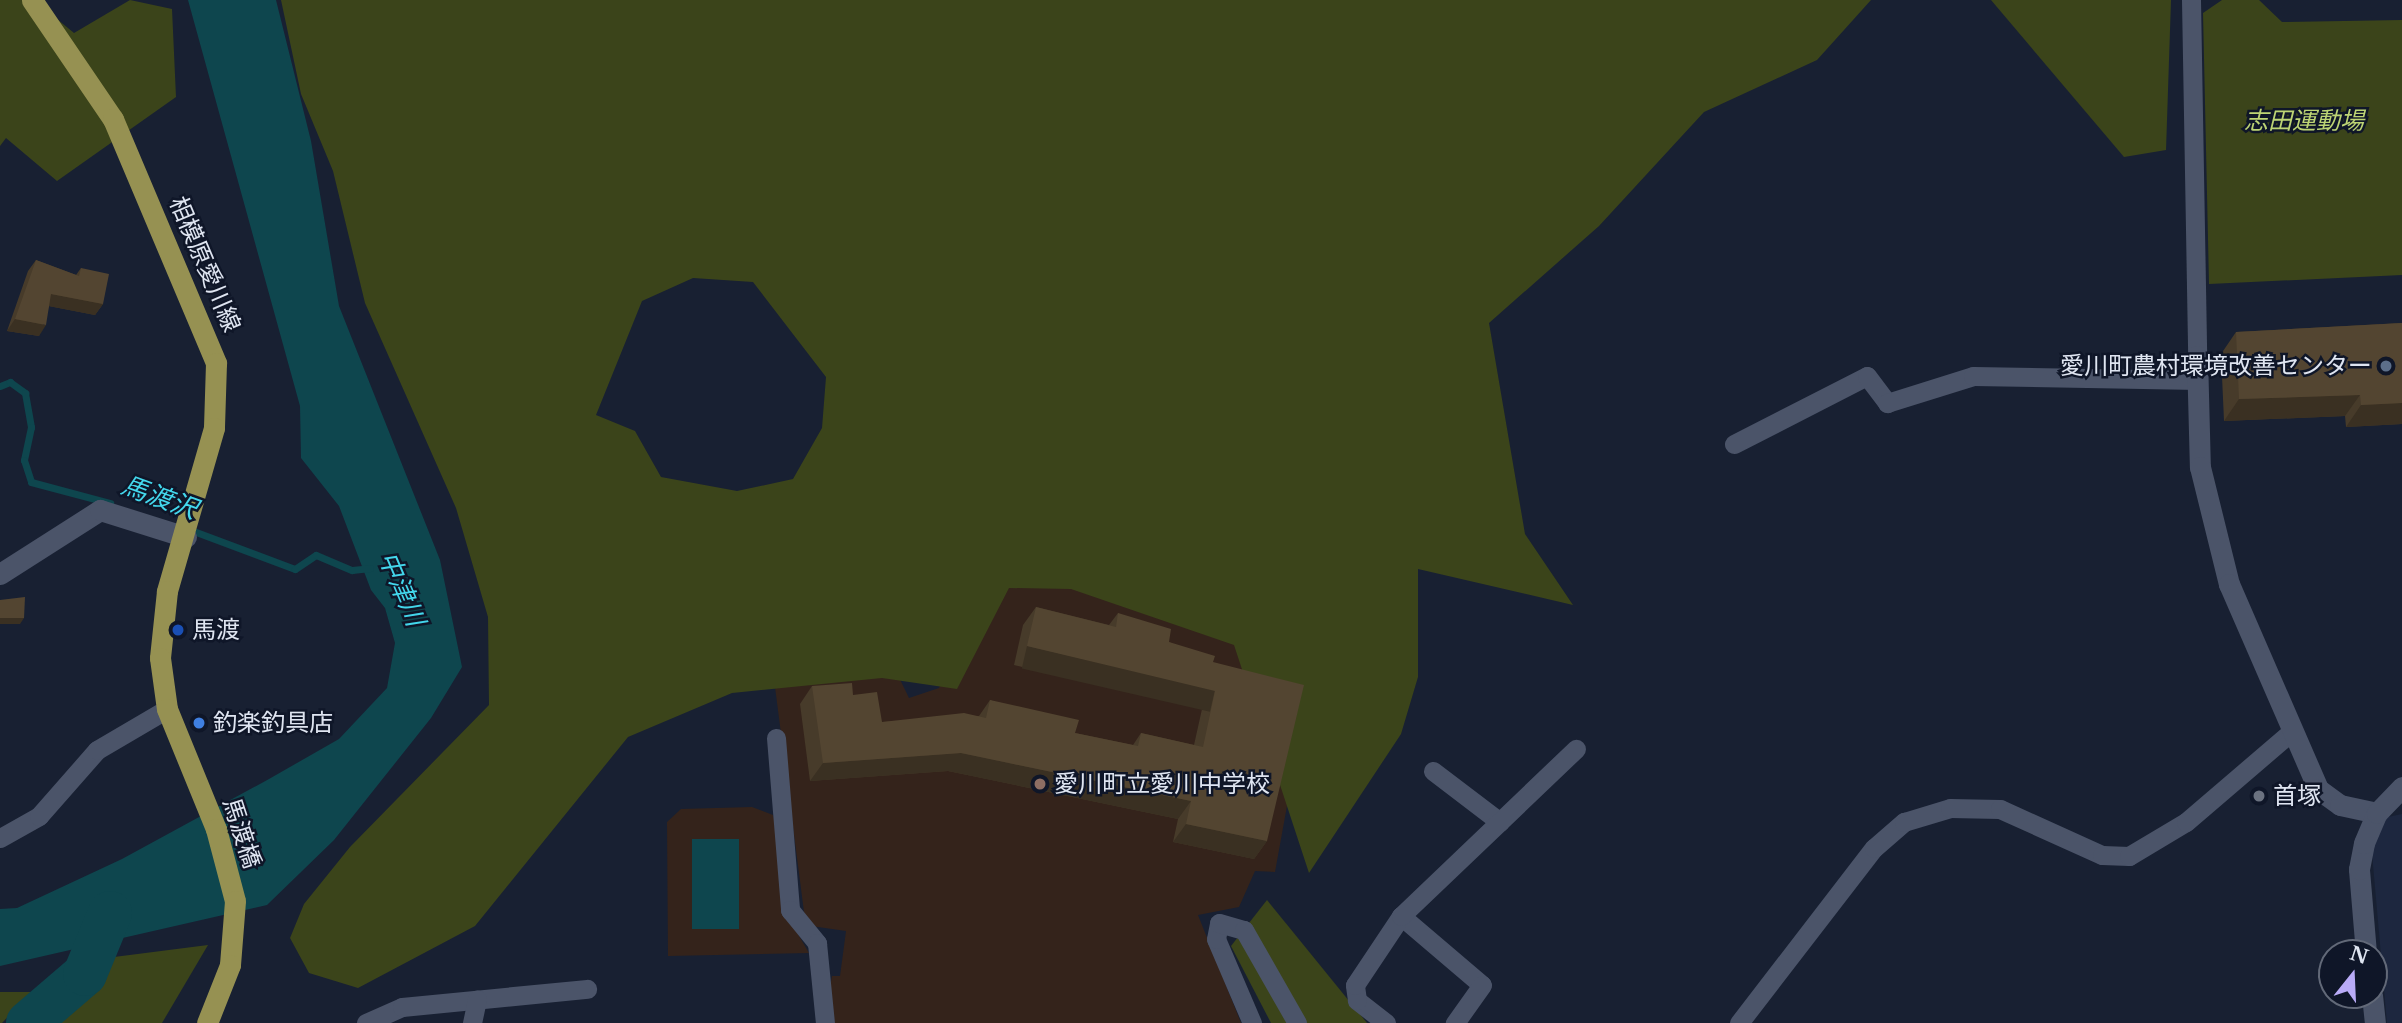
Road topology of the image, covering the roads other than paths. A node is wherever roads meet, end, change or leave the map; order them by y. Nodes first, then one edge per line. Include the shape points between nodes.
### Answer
1 (32, 0) edge
2 (2191, 0) edge
3 (2197, 356) joint
4 (2198, 380) junction
5 (1734, 444) dead end
6 (186, 537) junction
7 (0, 574) edge
8 (167, 709) junction
9 (2291, 732) junction
10 (178, 738) joint
11 (776, 738) dead end
12 (1576, 749) dead end
13 (1433, 771) dead end
14 (2402, 787) edge
15 (2377, 813) junction
16 (1500, 822) junction
17 (0, 838) edge
18 (1401, 916) junction
19 (2365, 939) edge
20 (587, 989) dead end
21 (477, 1000) junction
22 (207, 1023) edge
23 (366, 1023) edge
24 (472, 1023) edge
25 (825, 1023) edge
26 (1252, 1023) edge
27 (1297, 1023) edge
28 (1387, 1023) edge
29 (1455, 1023) edge
30 (1739, 1023) edge

1 - 6 main road, 相模原愛川線 via 113,119 212,346 216,418
2 - 3 street
3 - 4 street
4 - 5 street via 1973,376 1886,403 1867,376
4 - 9 street via 2200,467 2213,532
6 - 7 street via 100,510
6 - 8 main road, 相模原愛川線 via 162,622
8 - 10 main road, 相模原愛川線
8 - 17 street via 97,750 40,816
9 - 15 street via 2318,789 2340,805
9 - 30 street via 2195,816 2129,856 2102,855 2000,809 1950,808 1904,822 1874,848
10 - 22 main road, 馬渡橋 via 225,856 235,901 234,950
11 - 25 street via 790,910 817,943
12 - 16 street
13 - 16 street
14 - 15 street
15 - 19 street via 2359,869
16 - 18 street
18 - 28 street via 1355,985 1357,1000
18 - 29 street via 1482,985
20 - 21 street
21 - 23 street via 402,1007
21 - 24 street
26 - 27 street via 1216,939 1219,923 1244,930

